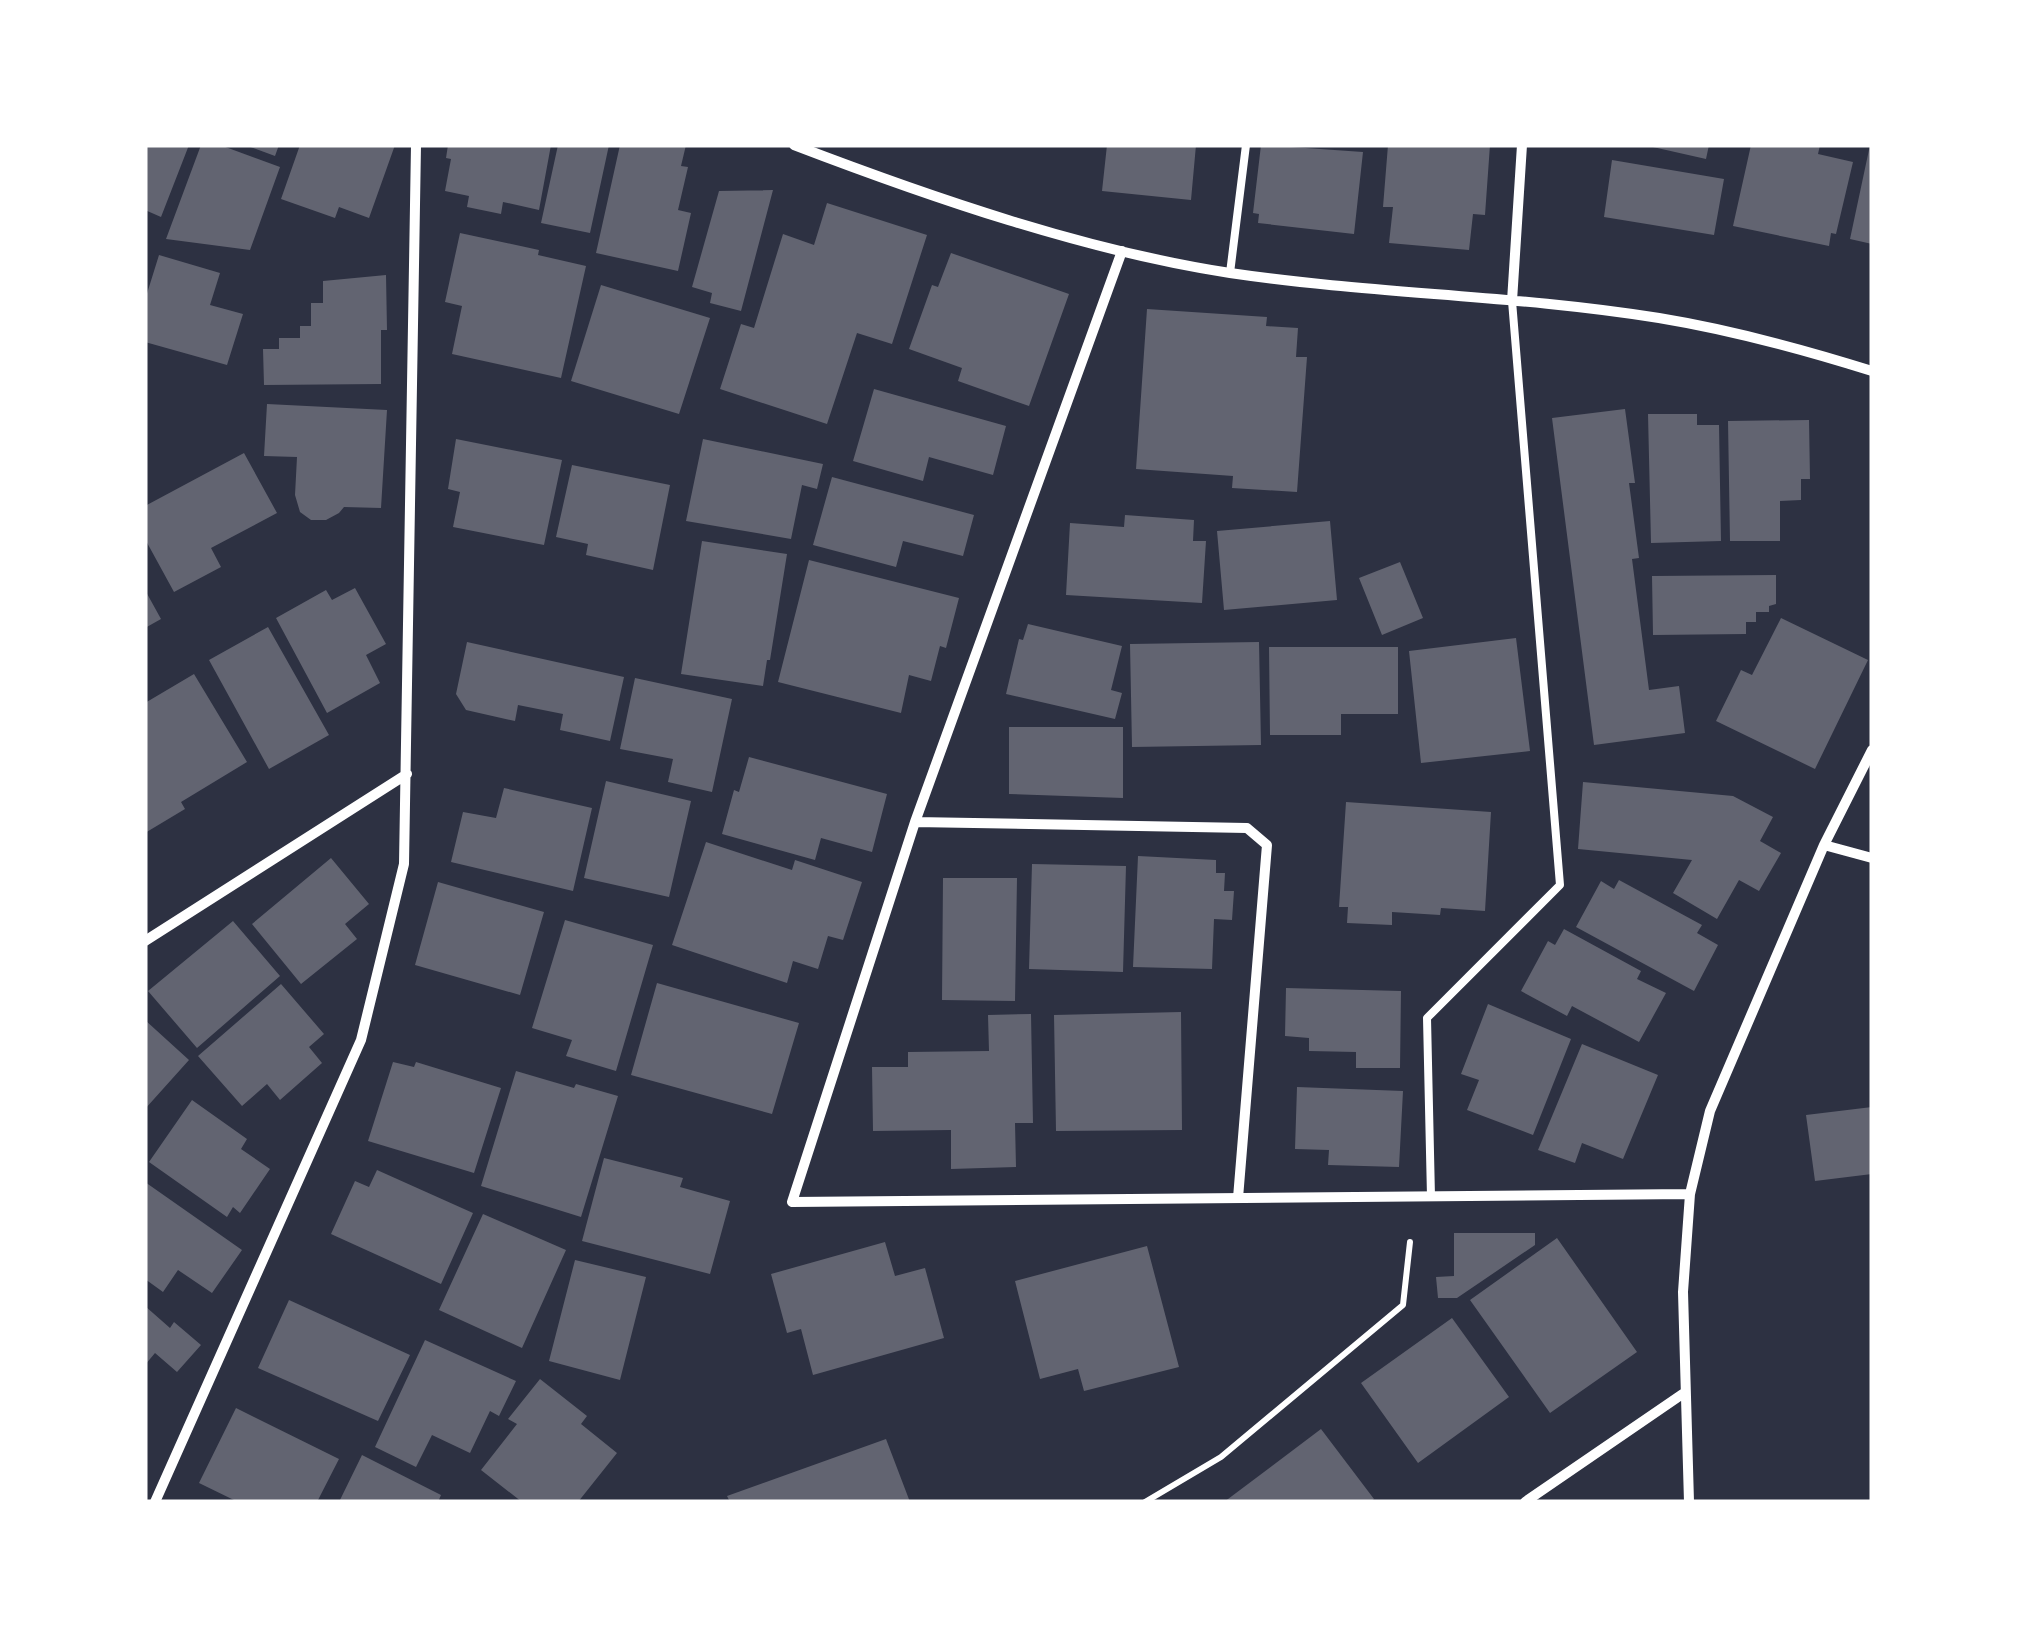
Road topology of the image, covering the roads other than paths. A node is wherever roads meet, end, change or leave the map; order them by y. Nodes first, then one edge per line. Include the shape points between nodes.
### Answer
1 (416, 145) edge
2 (794, 145) edge
3 (1246, 145) edge
4 (1522, 145) edge
5 (1122, 251) junction
6 (1230, 273) junction
7 (1512, 301) junction
8 (1872, 371) edge
9 (1872, 750) edge
10 (408, 774) junction
11 (915, 822) junction
12 (1824, 845) junction
13 (1872, 858) edge
14 (145, 941) edge
15 (1690, 1194) junction
16 (1431, 1197) junction
17 (1238, 1198) junction
18 (1684, 1393) junction
19 (155, 1502) edge
20 (1526, 1502) edge
21 (1689, 1502) edge

1 - 10 street
2 - 5 street via 894,183
3 - 6 lane
4 - 7 street
5 - 6 street
5 - 11 street
6 - 7 street
7 - 8 street via 1659,318 1794,346
7 - 16 lane via 1560,885 1426,1018
9 - 12 street
10 - 14 street
10 - 19 street via 404,864 362,1040
11 - 17 street via 1247,828 1266,845
11 - 17 street via 792,1202
12 - 13 street
12 - 15 street via 1710,1111
15 - 16 street
15 - 18 street
16 - 17 street
18 - 20 street
18 - 21 street

